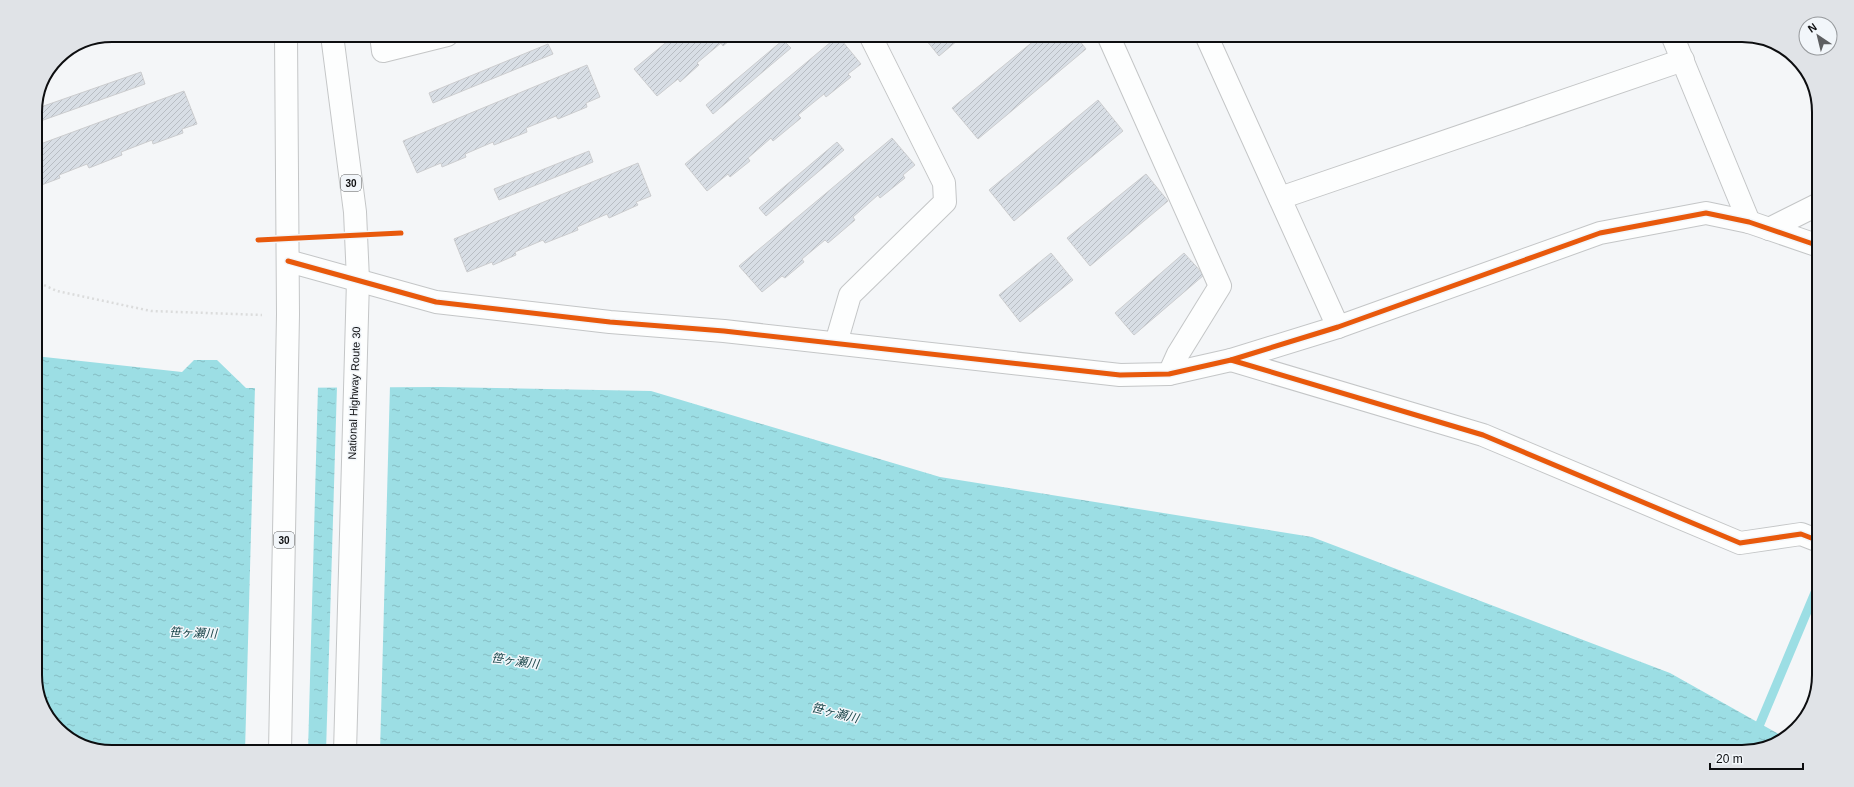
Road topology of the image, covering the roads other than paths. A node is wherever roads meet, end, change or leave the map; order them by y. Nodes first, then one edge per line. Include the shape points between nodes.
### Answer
1 (286, 42) edge
2 (333, 42) edge
3 (382, 42) edge
4 (419, 42) edge
5 (874, 42) edge
6 (1111, 42) edge
7 (1213, 42) edge
8 (1675, 42) edge
9 (1683, 60) junction
10 (1280, 198) junction
11 (1812, 207) edge
12 (1759, 226) junction
13 (1812, 244) edge
14 (288, 261) junction
15 (358, 280) junction
16 (1338, 327) junction
17 (836, 343) junction
18 (1231, 360) junction
19 (1170, 374) junction
20 (1810, 537) edge
21 (280, 745) edge
22 (345, 745) edge

1 - 14 main road, 30
2 - 15 main road, National Highway Route 30 / 30 via 355,212
3 - 4 main road via 383,51
5 - 17 main road via 944,183 945,202 850,295
6 - 19 main road via 1220,286 1178,354
7 - 10 main road
8 - 9 main road
9 - 10 main road
9 - 12 main road
10 - 16 main road
11 - 12 main road
12 - 13 main road
12 - 16 main road via 1706,213 1600,233
14 - 15 main road
14 - 21 main road, 30
15 - 17 main road via 436,302 610,322
15 - 22 main road, National Highway Route 30 / 30
16 - 18 main road
17 - 19 main road via 1120,375
18 - 19 main road
18 - 20 main road via 1483,435 1740,542

